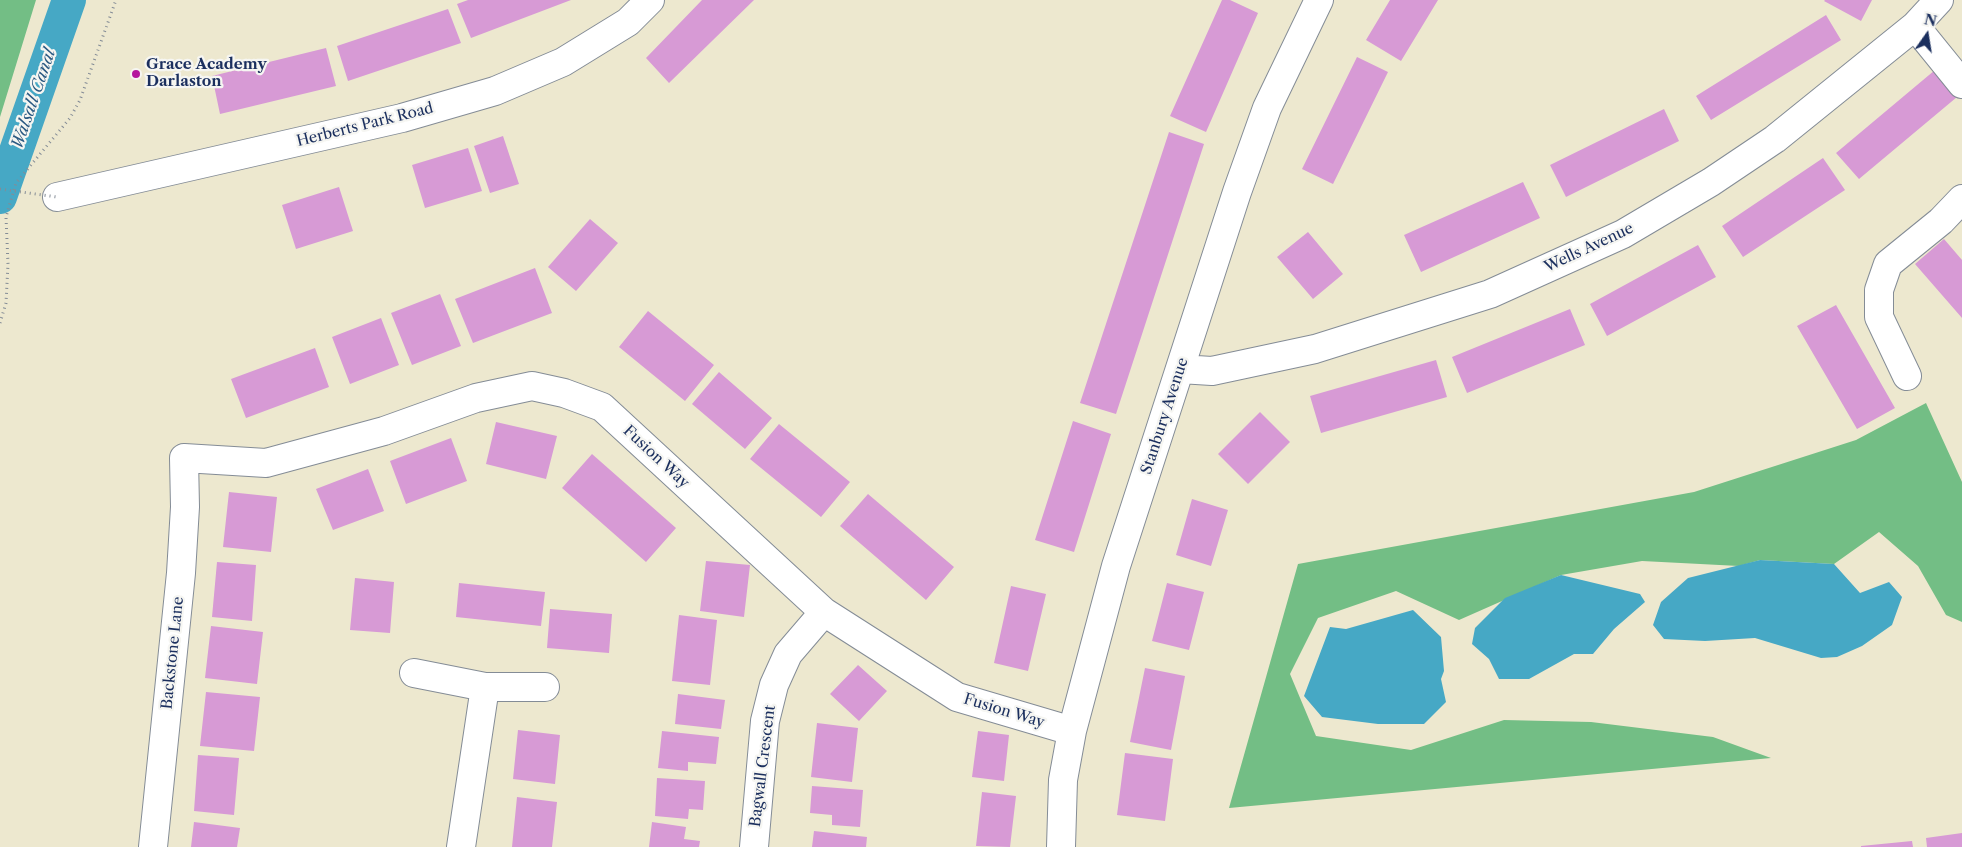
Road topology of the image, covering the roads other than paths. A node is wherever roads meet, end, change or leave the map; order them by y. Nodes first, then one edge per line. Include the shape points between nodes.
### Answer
1 (650, 0) edge
2 (1319, 0) edge
3 (1939, 0) edge
4 (1915, 26) junction
5 (1962, 84) edge
6 (57, 197) road end
7 (1962, 200) edge
8 (1180, 369) junction
9 (1907, 376) dead end
10 (184, 458) joint
11 (824, 612) junction
12 (414, 673) dead end
13 (485, 686) junction
14 (545, 687) dead end
15 (1072, 731) junction
16 (154, 847) edge
17 (461, 847) edge
18 (754, 847) edge
19 (1061, 847) edge

1 - 6 street, Herberts Park Road via 628,22 562,62 495,91 402,118
2 - 8 street, Stanbury Avenue via 1267,108
3 - 4 street, Wells Avenue
4 - 5 street
4 - 8 street, Wells Avenue via 1775,139 1711,182 1623,234 1490,294 1316,349 1212,371
7 - 9 street via 1888,264 1879,290 1879,317
8 - 15 street, Stanbury Avenue via 1116,566
10 - 11 street, Fusion Way via 266,463 384,430 476,398 532,386 564,393 602,407
10 - 16 street, Backstone Lane via 181,573
11 - 15 street, Fusion Way via 957,697
11 - 18 street, Bagwall Crescent via 788,654 774,685 765,722
12 - 13 street
13 - 14 street
13 - 17 street
15 - 19 street, Stanbury Avenue via 1063,780

